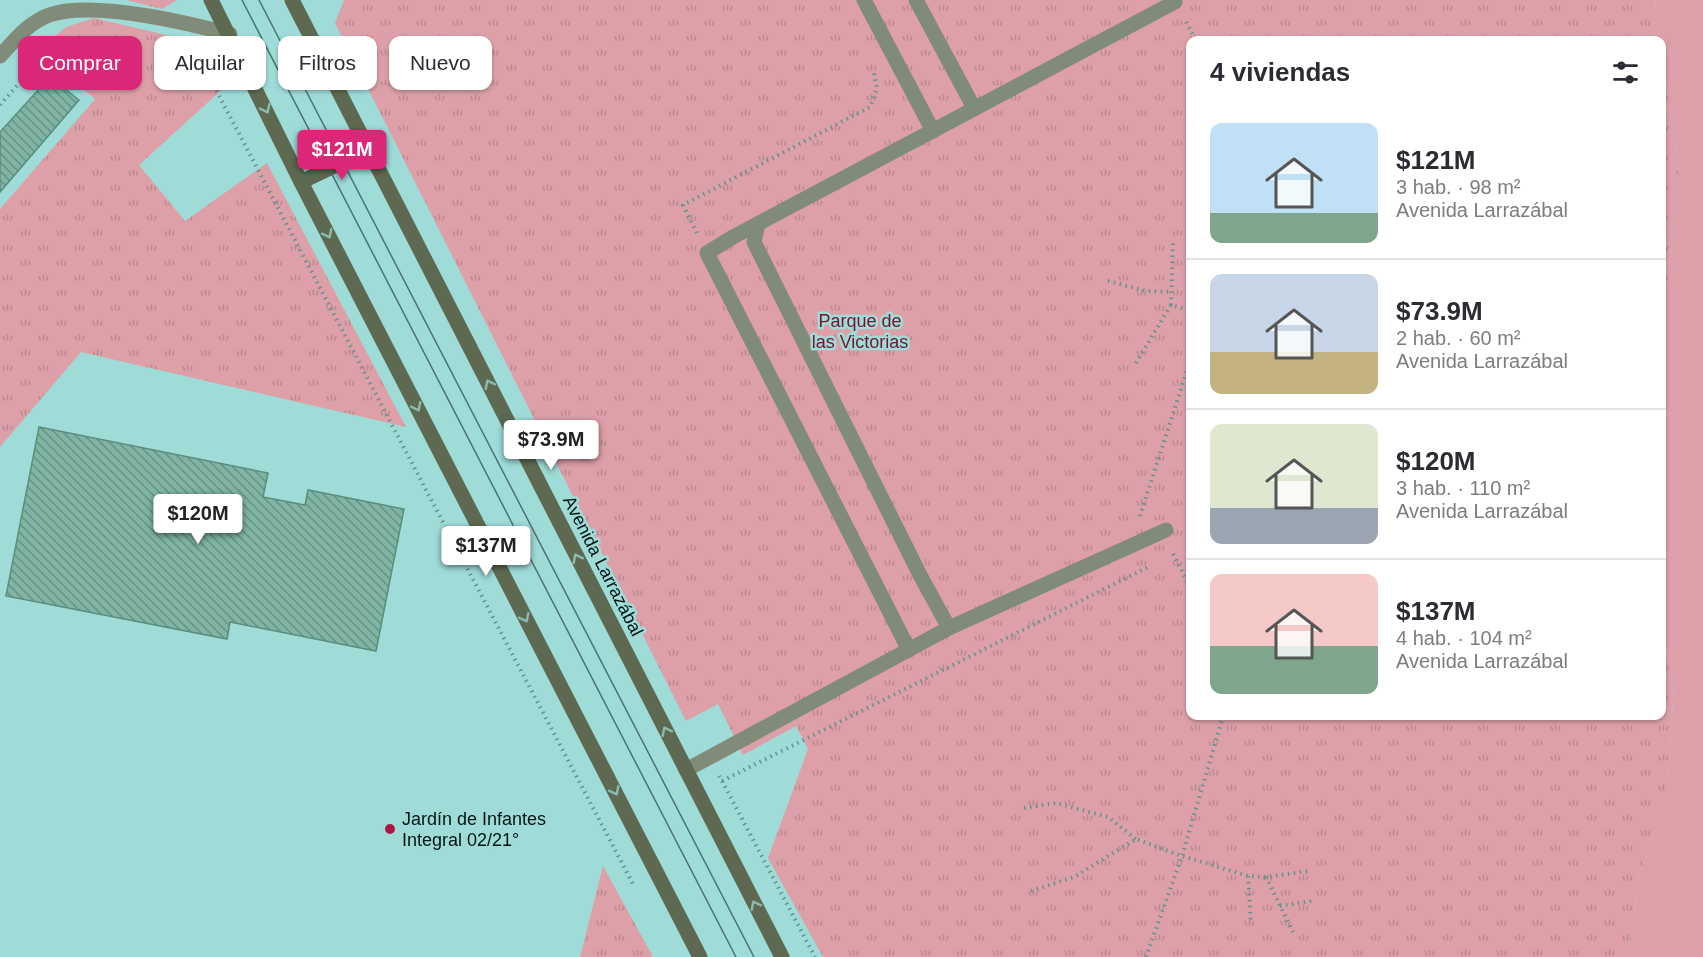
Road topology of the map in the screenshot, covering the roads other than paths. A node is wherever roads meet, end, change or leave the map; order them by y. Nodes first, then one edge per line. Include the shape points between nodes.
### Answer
1 (212, 0) edge
2 (292, 0) edge
3 (864, 0) edge
4 (916, 0) edge
5 (1175, 2) dead end
6 (230, 34) junction
7 (0, 56) edge
8 (974, 108) junction
9 (933, 131) junction
10 (369, 148) junction
11 (301, 182) junction
12 (758, 224) junction
13 (1166, 530) road end
14 (949, 628) junction
15 (909, 650) junction
16 (686, 770) junction
17 (700, 957) edge
18 (782, 957) edge

1 - 6 main road
2 - 10 main road, Avenida Larrazábal
3 - 9 street
4 - 8 street
5 - 8 street
6 - 7 street via 117,11 70,9 26,28
6 -> 11 main road
8 - 9 street
9 - 12 street
10 - 11 main road
16 -> 10 main road, Avenida Larrazábal
11 -> 17 main road
12 - 14 street via 754,242
12 - 15 street via 707,253
13 - 14 street
14 - 15 street
15 - 16 street
18 -> 16 main road, Avenida Larrazábal

